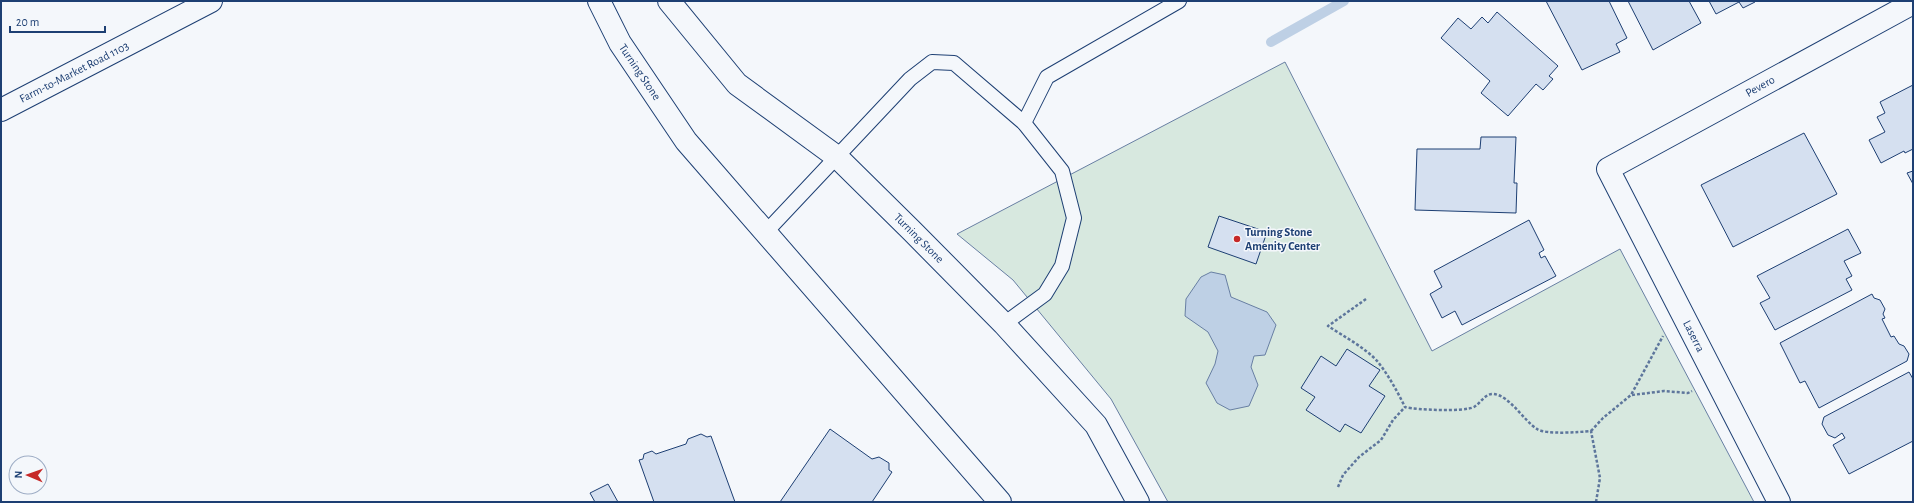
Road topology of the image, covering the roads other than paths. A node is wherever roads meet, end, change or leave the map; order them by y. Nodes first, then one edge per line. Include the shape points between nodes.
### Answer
1 (211, 1) edge
2 (599, 1) edge
3 (669, 1) edge
4 (1179, 1) edge
5 (1913, 3) edge
6 (1, 110) edge
7 (1024, 123) junction
8 (836, 157) junction
9 (1608, 169) joint
10 (766, 232) junction
11 (1004, 324) junction
12 (1000, 502) edge
13 (1138, 502) edge
14 (1779, 502) edge

1 - 6 street, Farm-to-Market Road 1103
2 - 10 street, Turning Stone via 620,43 686,141
3 - 8 street, Turning Stone via 737,84
4 - 7 lane via 1047,77
5 - 9 street, Pevero
7 - 8 lane via 954,63 932,62 910,79
7 - 11 lane via 1062,171 1074,218 1062,266 1045,294
8 - 10 lane
8 - 11 street, Turning Stone
9 - 14 street, Laserra
10 - 12 street, Turning Stone
11 - 13 street, Turning Stone via 1096,425

